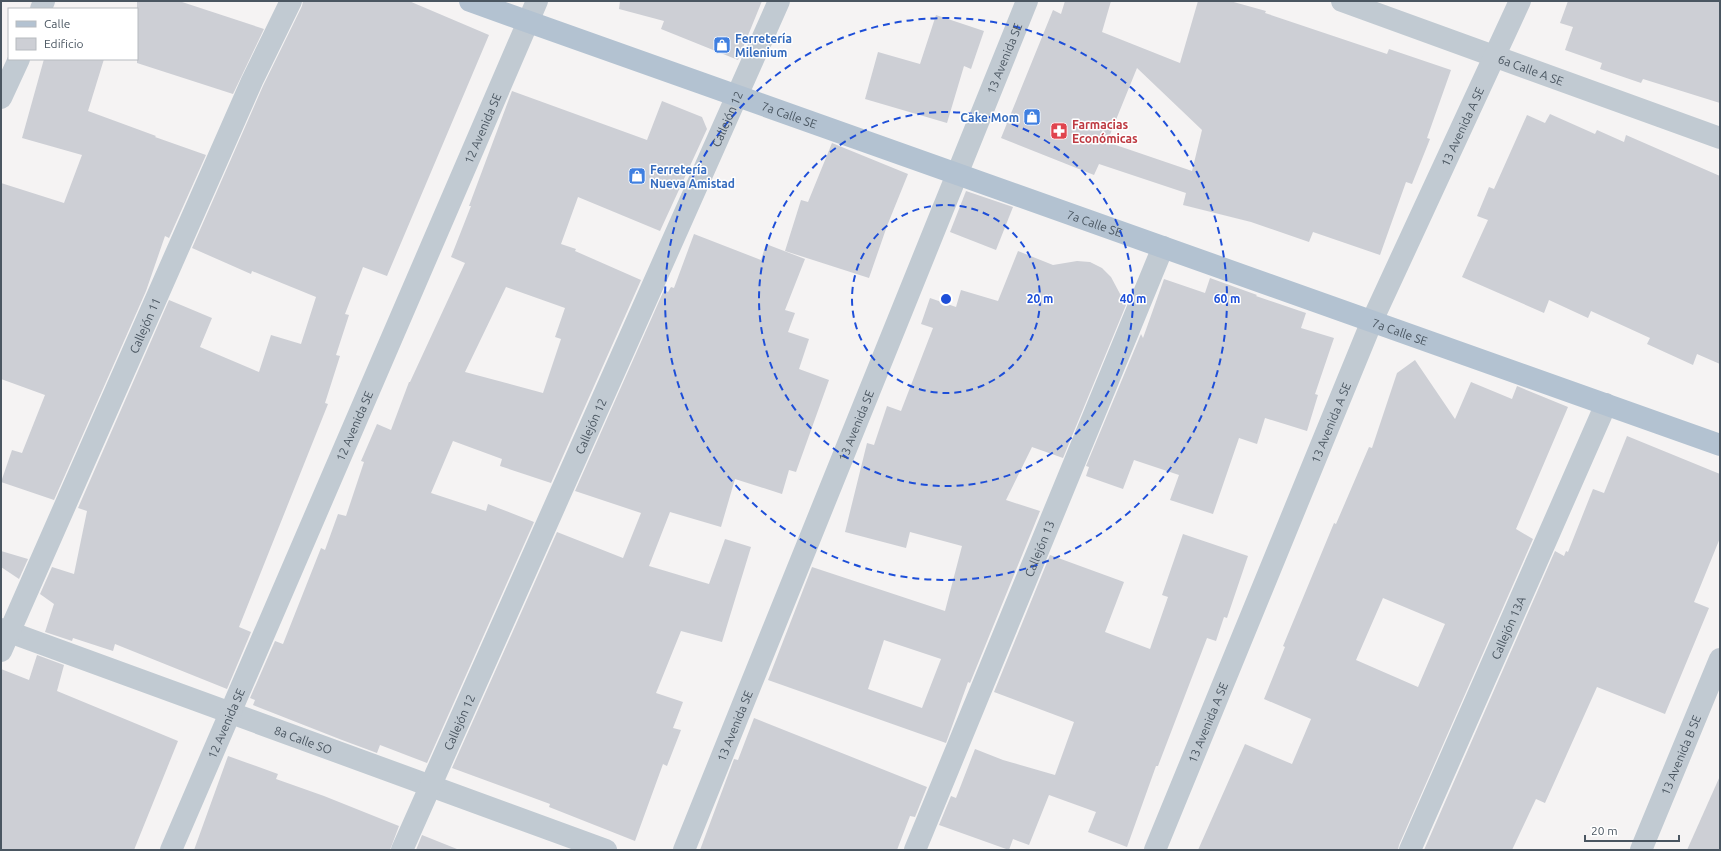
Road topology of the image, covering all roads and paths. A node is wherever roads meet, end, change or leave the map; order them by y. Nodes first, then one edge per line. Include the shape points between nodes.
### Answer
1 (291, 1) edge
2 (470, 1) edge
3 (537, 1) edge
4 (779, 1) edge
5 (1026, 1) edge
6 (1342, 1) edge
7 (1520, 1) edge
8 (528, 22) junction
9 (1495, 56) junction
10 (18, 60) edge
11 (737, 96) junction
12 (1, 98) edge
13 (1720, 138) edge
14 (957, 174) junction
15 (1163, 247) junction
16 (1372, 321) junction
17 (1606, 404) junction
18 (1720, 445) edge
19 (4, 637) edge
20 (1720, 659) edge
21 (230, 712) junction
22 (430, 786) junction
23 (171, 850) edge
24 (402, 850) edge
25 (606, 850) edge
26 (684, 850) edge
27 (915, 850) edge
28 (1155, 850) edge
29 (1410, 850) edge
30 (1641, 850) edge

1 - 19 street, Callejón 11 via 252,81
2 - 8 main road, 7a Calle SE
3 - 8 street, 12 Avenida SE
4 - 11 street, Callejón 12
5 - 14 street, 13 Avenida SE
6 - 9 street, 6a Calle A SE
7 - 9 street, 13 Avenida A SE
8 - 11 main road, 7a Calle SE
8 - 21 street, 12 Avenida SE
9 - 13 street, 6a Calle A SE
9 - 16 street, 13 Avenida A SE
10 - 12 street
11 - 14 main road, 7a Calle SE
11 - 22 street, Callejón 12
14 - 15 main road, 7a Calle SE
14 - 26 street, 13 Avenida SE
15 - 16 main road, 7a Calle SE
15 - 27 street, Callejón 13
16 - 17 main road, 7a Calle SE
16 - 28 street, 13 Avenida A SE
17 - 18 main road, 7a Calle SE
17 - 29 street, Callejón 13A
19 - 21 street, 8a Calle SO
20 - 30 street, 13 Avenida B SE
21 - 22 street, 8a Calle SO
21 - 23 street, 12 Avenida SE
22 - 24 street, Callejón 12
22 - 25 street, 8a Calle SO

